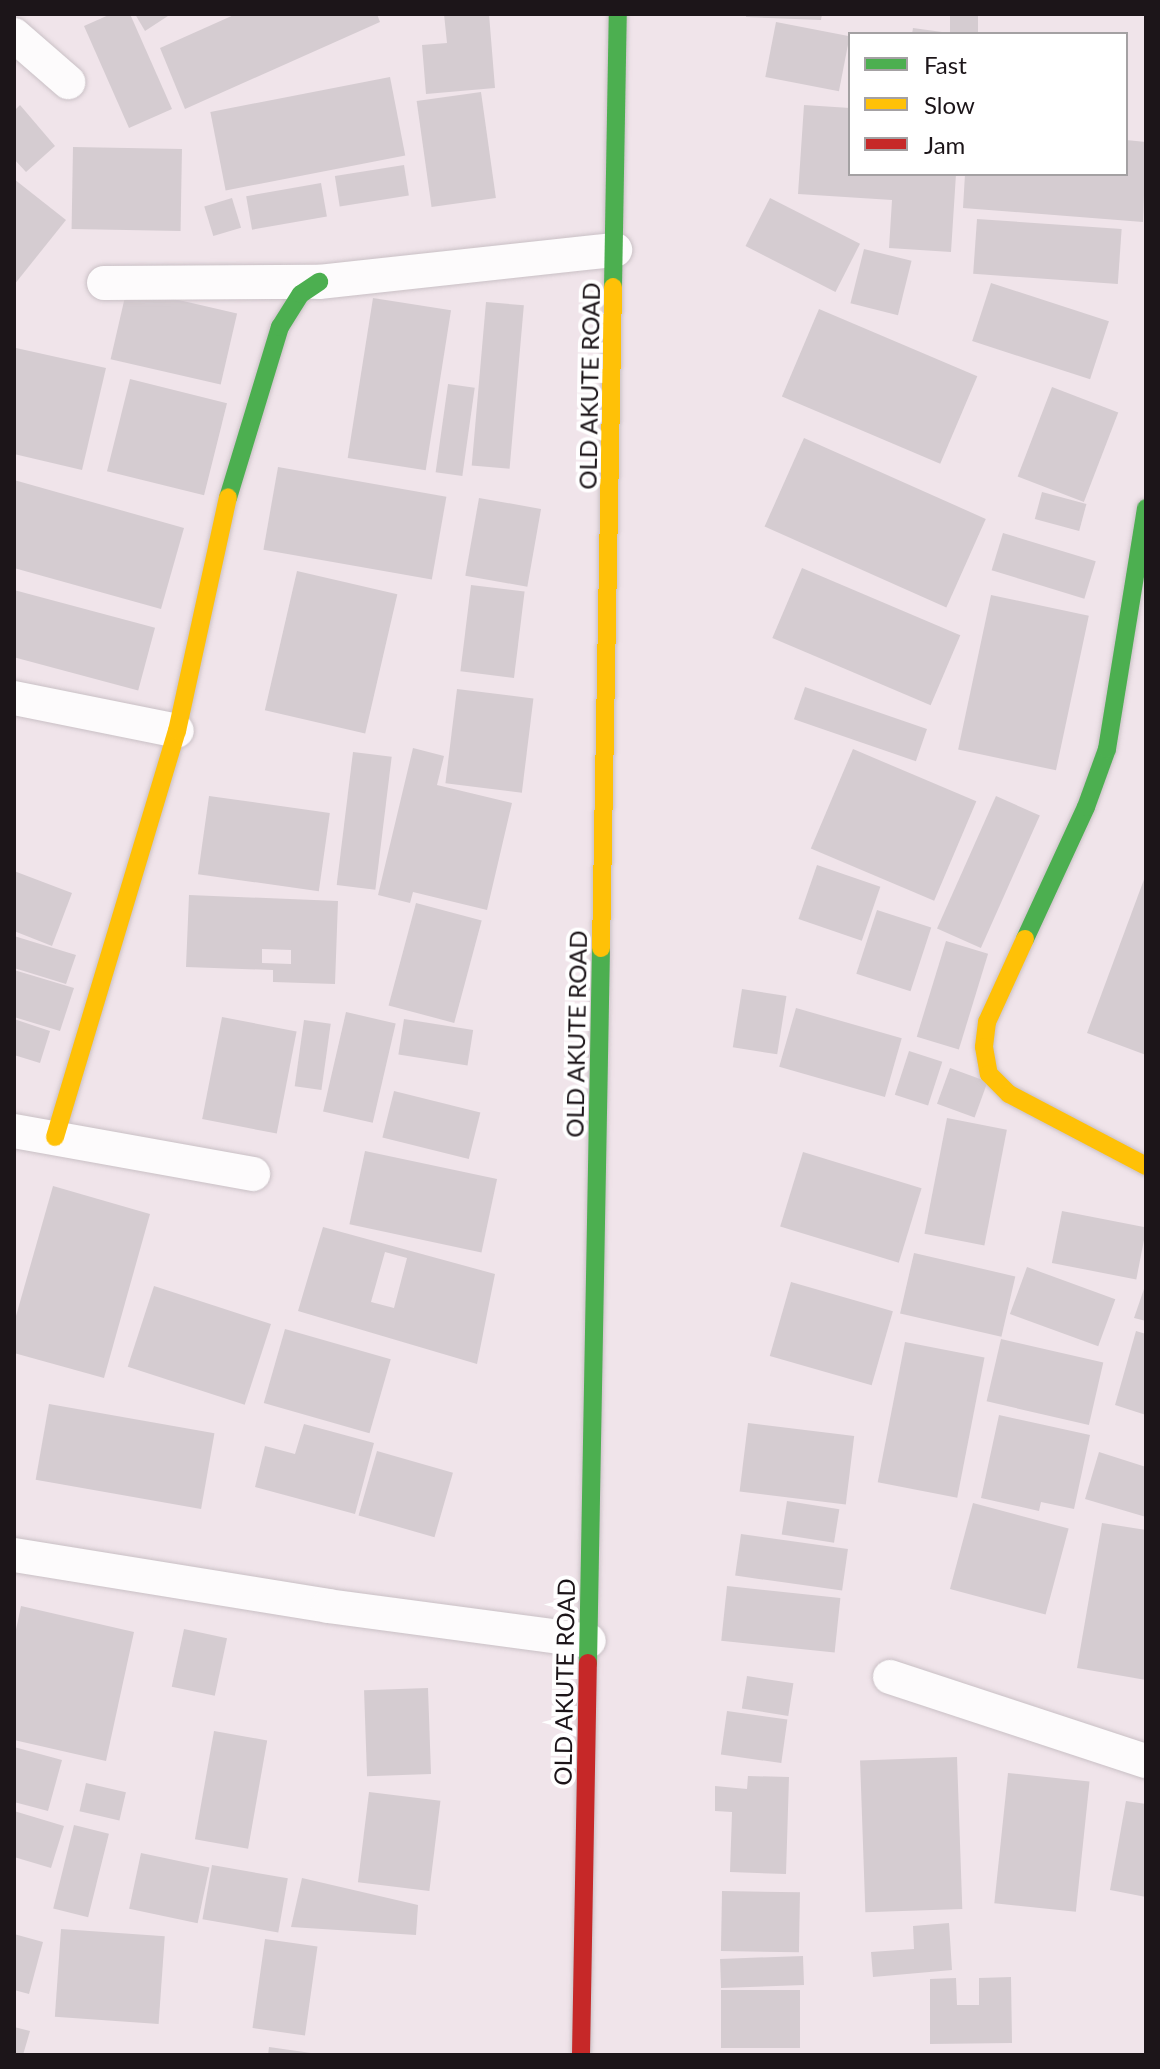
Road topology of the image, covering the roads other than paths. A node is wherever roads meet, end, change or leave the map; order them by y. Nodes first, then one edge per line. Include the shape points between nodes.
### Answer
1 (618, 14) edge
2 (14, 35) edge
3 (68, 82) dead end
4 (615, 250) junction
5 (319, 282) junction
6 (104, 283) dead end
7 (1146, 508) edge
8 (14, 698) edge
9 (177, 731) junction
10 (14, 1131) edge
11 (55, 1137) junction
12 (1146, 1166) edge
13 (253, 1174) dead end
14 (14, 1555) edge
15 (589, 1641) junction
16 (890, 1677) dead end
17 (1146, 1761) edge
18 (581, 2055) edge

1 - 4 street, OLD AKUTE ROAD
2 - 3 street
4 - 5 street
4 - 15 street, OLD AKUTE ROAD
5 - 6 street
5 - 9 street via 301,294 280,327 222,519
7 - 12 street via 1107,749 1086,807 987,1022 984,1047 989,1074 1009,1094
8 - 9 street
9 - 11 street
10 - 11 street
11 - 13 street
14 - 15 street
15 - 18 street, OLD AKUTE ROAD
16 - 17 street

